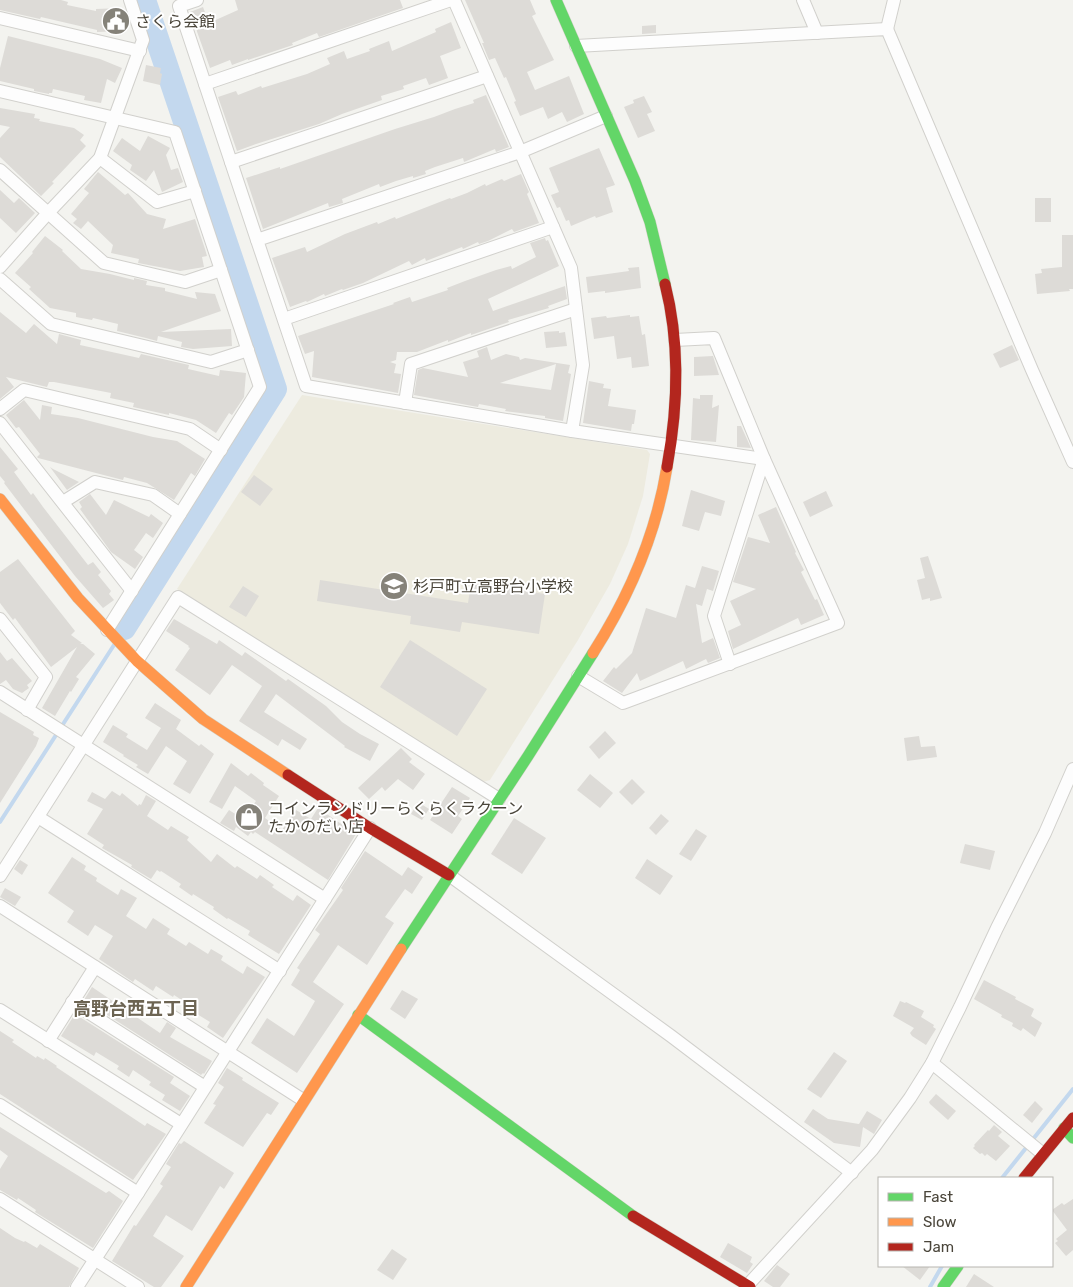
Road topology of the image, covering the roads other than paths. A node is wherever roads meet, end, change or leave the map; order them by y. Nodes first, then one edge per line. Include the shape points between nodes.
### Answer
1 (130, 0) edge
2 (198, 0) edge
3 (452, 0) edge
4 (556, 0) edge
5 (803, 0) edge
6 (894, 0) edge
7 (0, 18) edge
8 (887, 29) junction
9 (817, 33) junction
10 (576, 46) junction
11 (140, 51) junction
12 (487, 76) junction
13 (205, 84) junction
14 (0, 91) edge
15 (606, 116) junction
16 (114, 118) junction
17 (520, 152) junction
18 (100, 158) junction
19 (231, 162) junction
20 (0, 170) edge
21 (195, 191) junction
22 (48, 213) junction
23 (553, 227) junction
24 (257, 240) junction
25 (0, 267) edge
26 (221, 270) junction
27 (0, 279) edge
28 (576, 309) junction
29 (284, 319) junction
30 (675, 340) junction
31 (248, 350) junction
32 (405, 403) junction
33 (0, 409) edge
34 (0, 423) edge
35 (572, 430) junction
36 (671, 446) junction
37 (221, 450) junction
38 (764, 459) junction
39 (1073, 462) edge
40 (0, 499) edge
41 (63, 502) junction
42 (180, 514) junction
43 (132, 591) junction
44 (0, 619) edge
45 (107, 630) junction
46 (137, 661) junction
47 (730, 664) junction
48 (578, 676) junction
49 (0, 694) edge
50 (27, 710) junction
51 (83, 745) junction
52 (1073, 769) edge
53 (500, 799) junction
54 (38, 816) junction
55 (370, 828) junction
56 (449, 875) junction
57 (0, 876) edge
58 (325, 899) junction
59 (0, 906) edge
60 (95, 967) junction
61 (280, 971) junction
62 (72, 1002) junction
63 (0, 1010) edge
64 (358, 1014) junction
65 (48, 1041) junction
66 (227, 1051) junction
67 (932, 1063) junction
68 (205, 1087) junction
69 (303, 1100) junction
70 (0, 1104) edge
71 (1073, 1118) edge
72 (181, 1124) junction
73 (1064, 1128) junction
74 (1073, 1138) edge
75 (1043, 1154) junction
76 (852, 1173) junction
77 (1025, 1177) edge
78 (138, 1193) junction
79 (0, 1199) edge
80 (94, 1259) junction
81 (957, 1267) edge
82 (748, 1286) edge
83 (77, 1287) edge
84 (138, 1287) edge
85 (186, 1287) edge
86 (943, 1287) edge

1 - 11 street via 143,40
2 - 13 street via 179,6
3 - 12 street
3 - 13 street
4 - 10 street
5 - 9 street
6 - 8 street
7 - 11 street
8 - 9 street
8 - 39 street
9 - 10 street
10 - 15 street
11 - 16 street
12 - 17 street
12 - 19 street
13 - 19 street
14 - 16 street
15 - 17 street
15 - 30 street via 650,222
16 - 18 street
16 - 21 street via 175,132
17 - 23 street
17 - 24 street
18 - 21 street via 157,202
18 - 22 street
19 - 24 street
20 - 22 street
21 - 26 street
22 - 25 street
22 - 26 street via 104,263 185,282
23 - 28 street via 571,268
23 - 29 street
24 - 29 street
26 - 31 street
27 - 31 street via 51,324 211,362
28 - 32 street via 411,364
28 - 35 street via 583,365
29 - 32 street via 306,386
30 - 36 street via 675,408
30 - 38 street via 714,338
31 - 37 street via 260,387
32 - 35 street
33 - 37 street via 24,390 190,429
34 - 41 street
35 - 36 street
36 - 38 street
36 - 48 street via 655,521 642,558 624,601
37 - 42 street
38 - 47 street via 714,616
38 - 47 street via 838,623
40 - 45 street
41 - 42 street via 95,482 153,495
41 - 43 street
42 - 43 street
43 - 45 street
44 - 50 street via 46,677
45 - 46 street
46 - 51 street
46 - 53 street via 178,597
46 - 55 street via 203,718
47 - 48 street via 623,703
48 - 53 street
49 - 50 street
50 - 51 street
51 - 54 street
51 - 58 street
52 - 67 street
53 - 56 street
54 - 57 street
54 - 61 street
55 - 56 street
55 - 58 street
56 - 64 street
56 - 76 street
58 - 61 street
59 - 60 street
60 - 62 street
60 - 66 street
61 - 66 street
62 - 65 street
62 - 68 street
63 - 65 street
64 - 69 street
64 - 82 street via 644,1224
65 - 72 street
66 - 68 street
66 - 69 street
67 - 75 street
67 - 76 street via 910,1098
68 - 72 street
69 - 85 street
70 - 78 street
71 - 73 street
72 - 78 street
73 - 74 street
73 - 75 street
75 - 77 street
76 - 82 street
78 - 80 street
79 - 80 street
80 - 83 street
80 - 84 street
81 - 86 street

